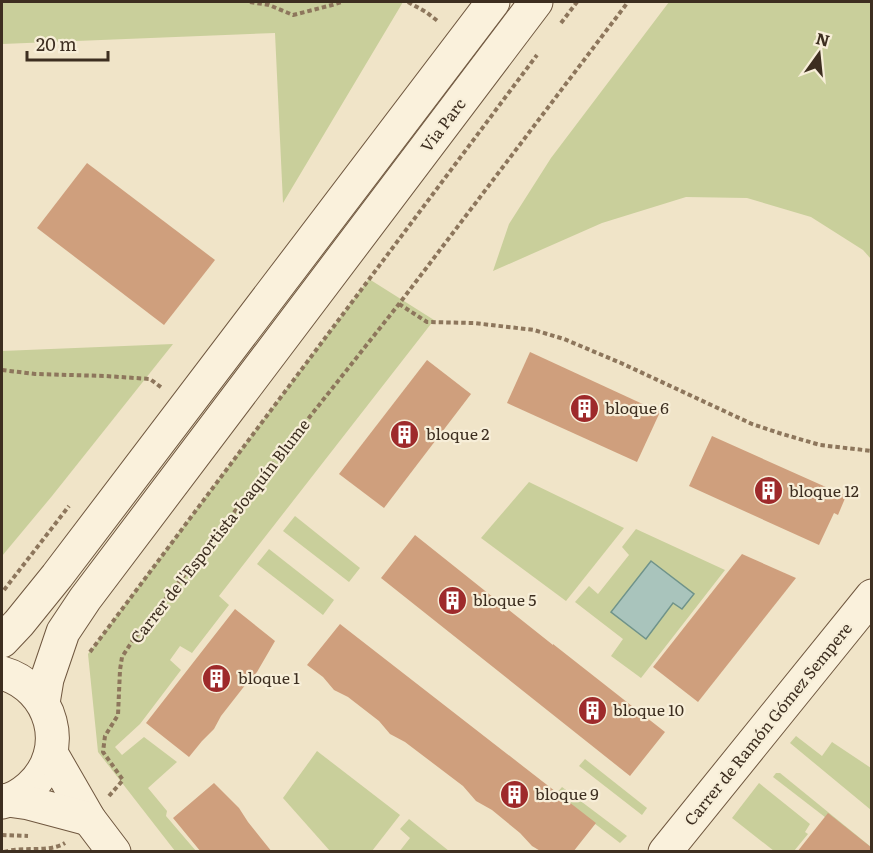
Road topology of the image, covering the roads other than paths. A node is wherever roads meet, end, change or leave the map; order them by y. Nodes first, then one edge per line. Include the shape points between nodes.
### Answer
1 (493, 2) edge
2 (536, 2) edge
3 (872, 596) edge
4 (2, 641) edge
5 (2, 673) edge
6 (43, 702) junction
7 (51, 753) junction
8 (5, 801) edge
9 (79, 829) junction
10 (114, 852) edge
11 (666, 852) edge

1 - 4 main road via 57,576
2 - 6 main road, Via Parc via 85,599 63,632
3 - 11 main road, Carrer de Ramón Gómez Sempere
5 - 6 main road via 30,687
6 - 7 main road via 50,718
7 - 8 main road via 35,782
7 - 9 main road
8 - 9 main road via 29,803
9 - 10 main road

